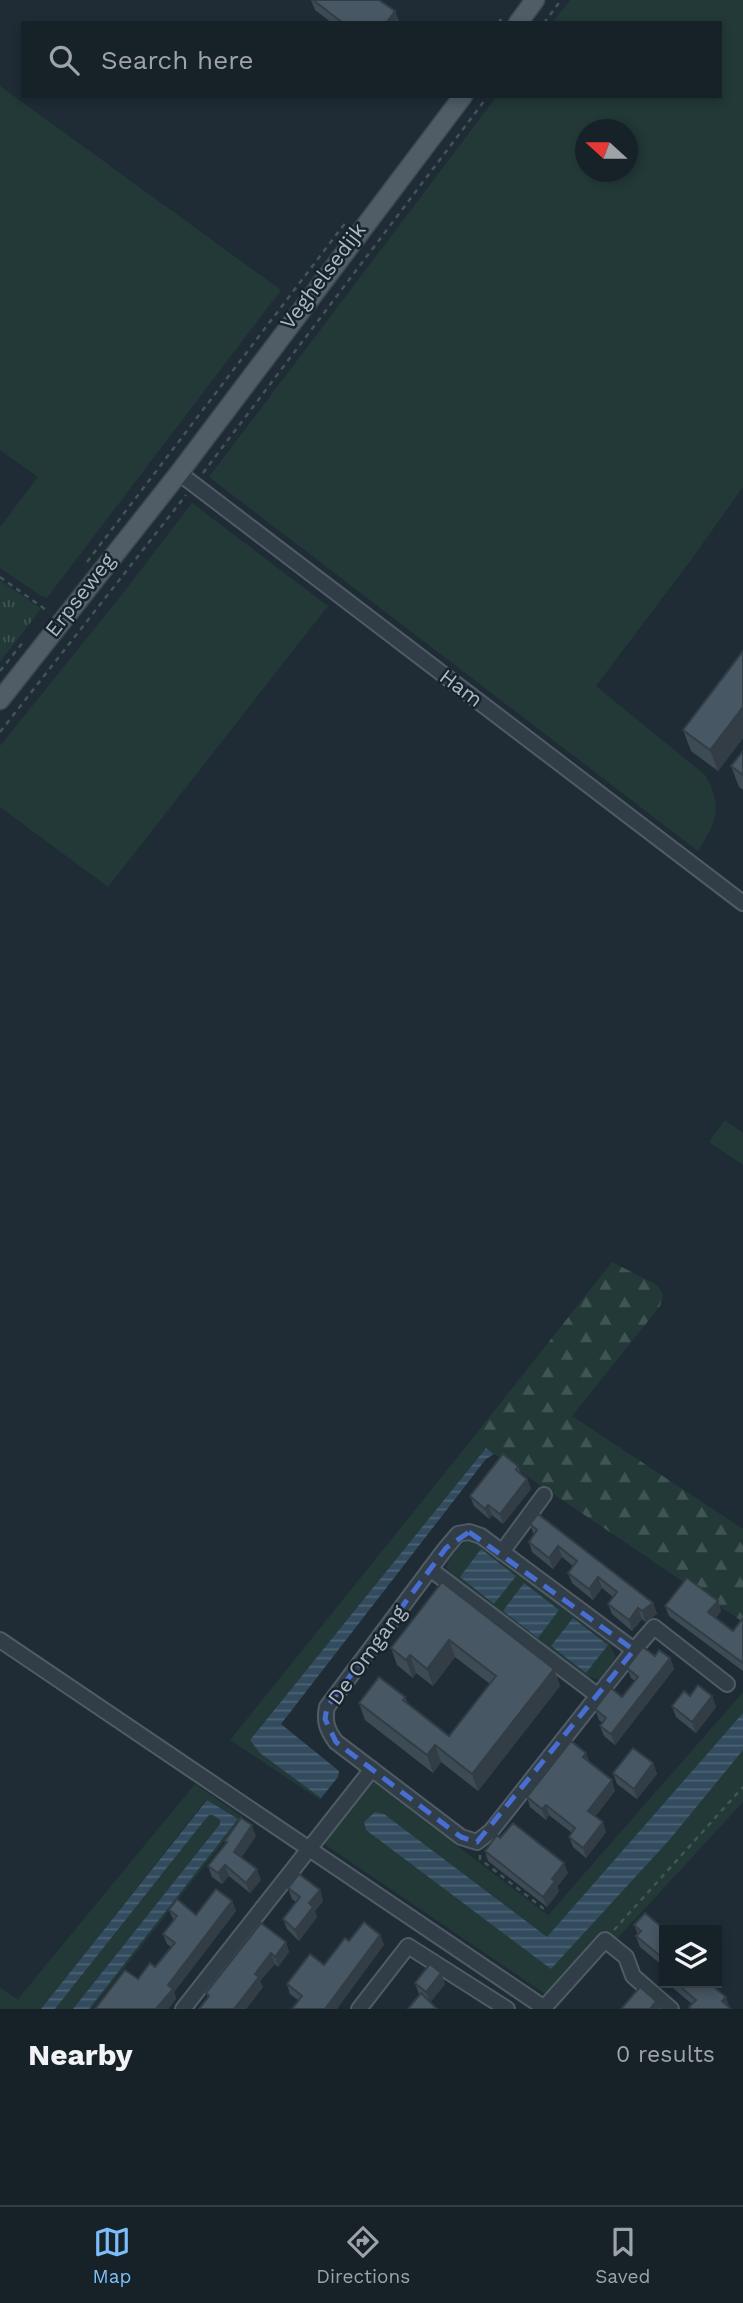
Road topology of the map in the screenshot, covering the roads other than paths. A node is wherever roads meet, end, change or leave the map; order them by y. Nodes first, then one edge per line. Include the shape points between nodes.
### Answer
1 (535, 0) edge
2 (519, 21) edge
3 (461, 98) edge
4 (180, 473) junction
5 (0, 700) edge
6 (743, 903) edge
7 (544, 1495) dead end
8 (502, 1552) junction
9 (430, 1569) junction
10 (0, 1640) edge
11 (634, 1650) junction
12 (727, 1684) dead end
13 (597, 1695) junction
14 (372, 1769) junction
15 (308, 1848) junction
16 (544, 2008) edge
17 (183, 2009) edge
18 (359, 2009) edge
19 (507, 2009) edge
20 (671, 2009) edge

1 - 2 main road
3 - 4 main road, Veghelsedijk
4 - 5 main road, Erpseweg via 56,617
4 - 6 street, Ham
7 - 8 street
8 - 9 street, De Omgang via 481,1536 458,1534
8 - 11 street, De Omgang
9 - 13 street
9 - 14 street, De Omgang via 327,1707 328,1732
10 - 15 street
11 - 12 street via 654,1627
11 - 13 street
13 - 14 street, De Omgang via 491,1831 477,1842 461,1837
14 - 15 street
15 - 16 street
15 - 17 street
16 - 20 street via 605,1940 626,1957 634,1976
18 - 19 street via 408,1946

